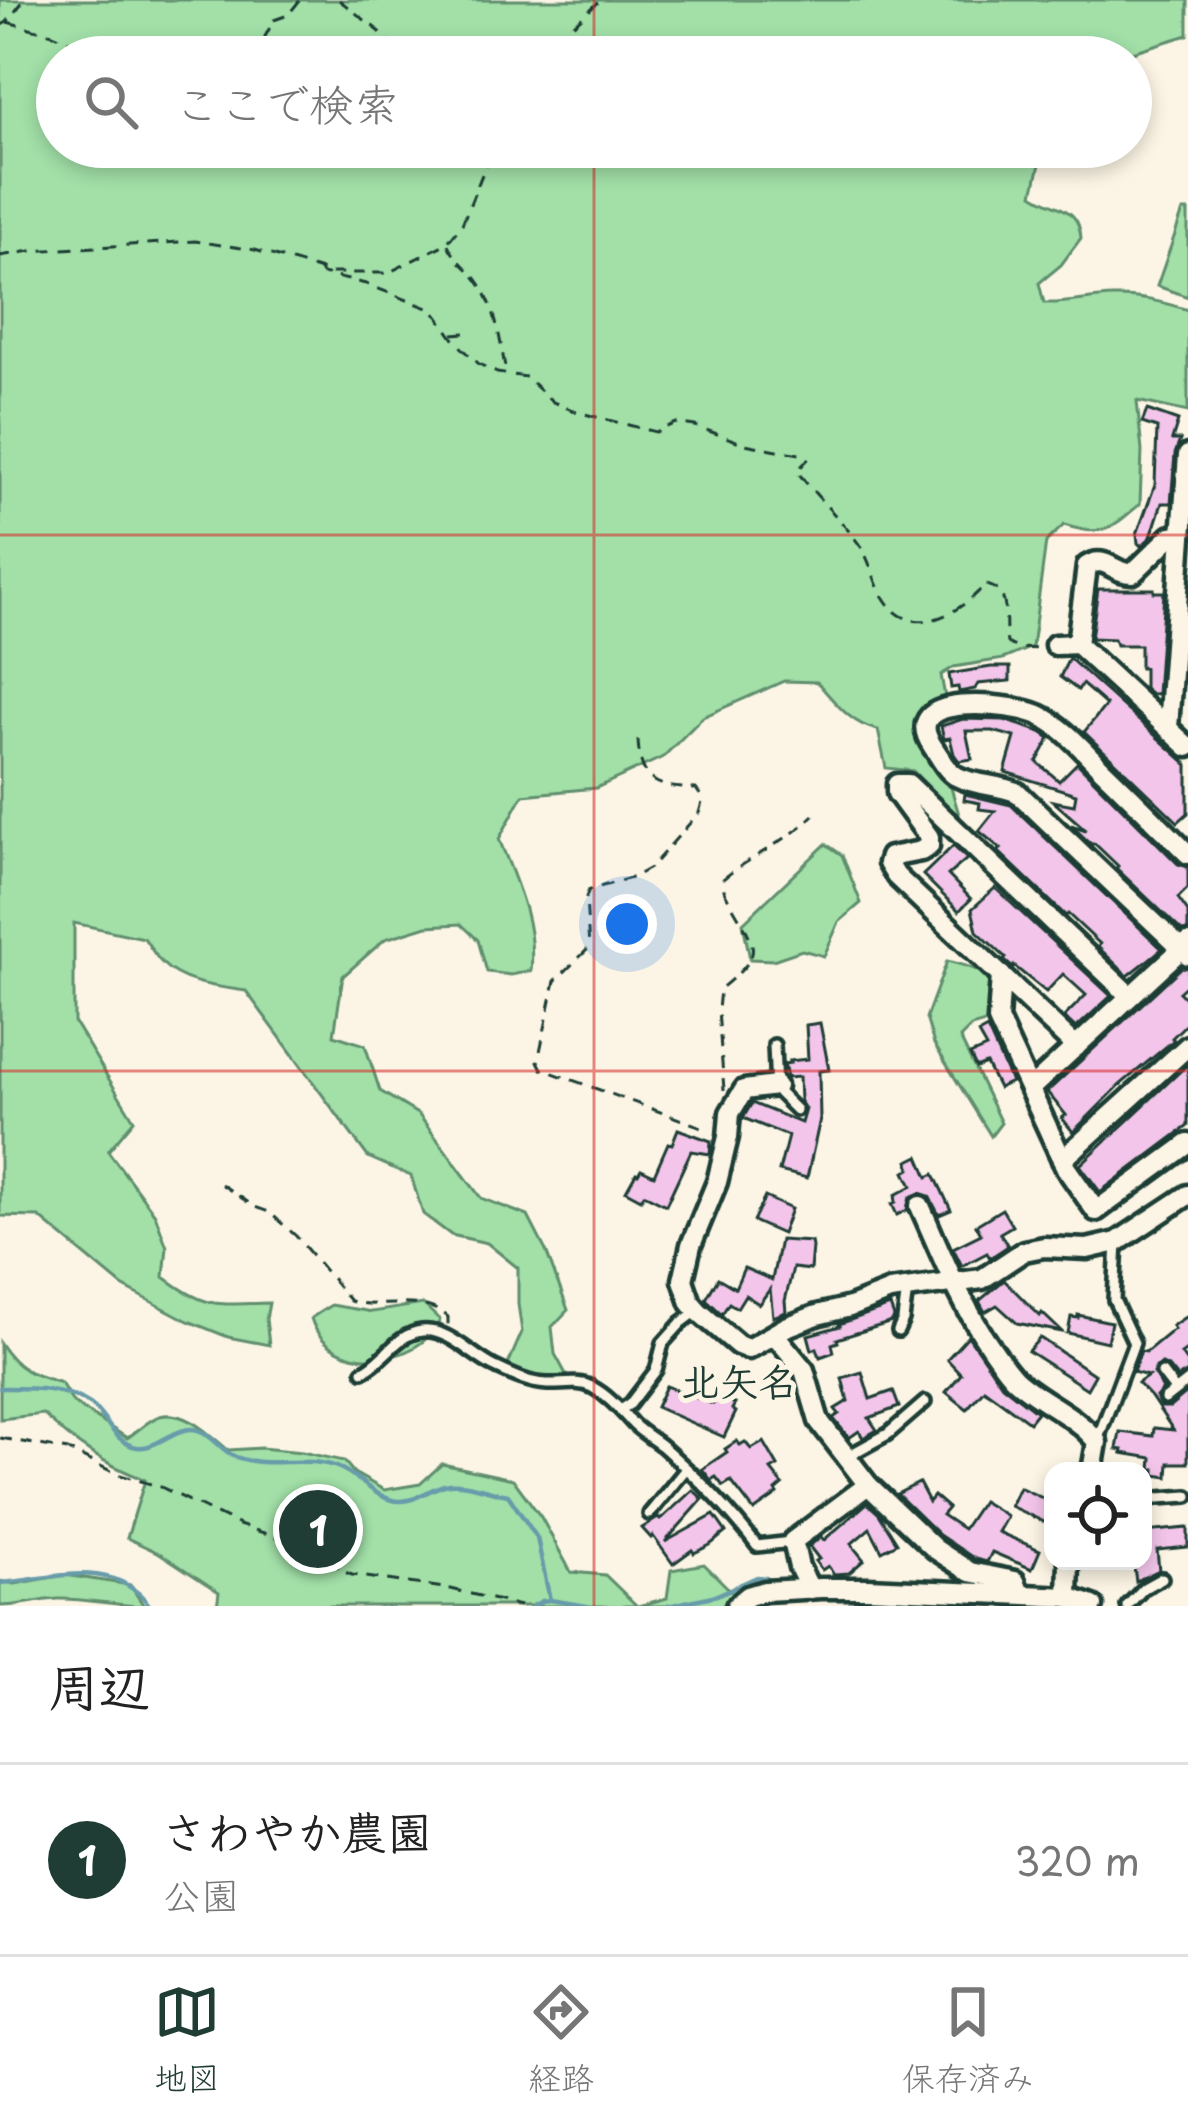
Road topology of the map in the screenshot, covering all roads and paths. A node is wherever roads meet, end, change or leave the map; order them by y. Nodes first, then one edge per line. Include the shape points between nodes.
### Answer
1 (24, 0) edge
2 (300, 0) edge
3 (339, 0) edge
4 (601, 0) edge
5 (7, 22) junction
6 (0, 26) edge
7 (57, 36) edge
8 (265, 36) edge
9 (383, 36) edge
10 (560, 36) edge
11 (485, 168) edge
12 (447, 243) junction
13 (0, 256) edge
14 (319, 269) junction
15 (466, 333) dead end
16 (452, 337) junction
17 (451, 350) dead end
18 (506, 374) junction
19 (1188, 455) edge
20 (1182, 534) junction
21 (1077, 644) junction
22 (1055, 645) joint
23 (1168, 728) junction
24 (638, 740) dead end
25 (1188, 747) edge
26 (814, 815) dead end
27 (1188, 854) edge
28 (1186, 949) edge
29 (1001, 975) junction
30 (1130, 996) junction
31 (774, 1045) dead end
32 (1188, 1046) edge
33 (1076, 1047) junction
34 (776, 1086) junction
35 (1030, 1089) junction
36 (796, 1110) dead end
37 (730, 1113) junction
38 (728, 1137) junction
39 (1188, 1144) edge
40 (1062, 1160) junction
41 (221, 1184) dead end
42 (1188, 1196) edge
43 (920, 1206) dead end
44 (1117, 1242) junction
45 (953, 1282) junction
46 (907, 1289) junction
47 (698, 1311) junction
48 (898, 1331) dead end
49 (775, 1335) junction
50 (447, 1337) junction
51 (363, 1371) dead end
52 (1162, 1372) dead end
53 (1188, 1381) edge
54 (1175, 1390) junction
55 (1165, 1400) dead end
56 (925, 1402) dead end
57 (622, 1409) junction
58 (0, 1438) edge
59 (1096, 1442) junction
60 (847, 1457) junction
61 (1093, 1462) edge
62 (685, 1470) junction
63 (868, 1484) junction
64 (1188, 1496) edge
65 (1152, 1498) edge
66 (649, 1514) dead end
67 (793, 1541) junction
68 (1070, 1570) edge
69 (1162, 1578) dead end
70 (810, 1589) junction
71 (1068, 1597) junction
72 (1018, 1600) edge
73 (520, 1606) edge
74 (736, 1606) edge
75 (1093, 1606) edge
76 (1127, 1606) edge

1 - 5 path
2 - 8 path
3 - 9 path
4 - 10 path
5 - 6 path
5 - 7 path
11 - 12 path
12 - 14 path via 388,273
12 - 18 path via 493,307
13 - 14 path via 194,242
14 - 16 path via 428,308
15 - 16 path
16 - 17 path
16 - 18 path via 479,364
18 - 22 path via 598,418 656,432 695,426 806,455 800,475 861,548 887,604 902,617 936,620 994,586 1005,603 1007,643 1036,651
19 - 20 street
20 - 21 street via 1133,573 1103,562 1087,566
20 - 23 street
21 - 22 street
21 - 23 street
23 - 25 street
24 - 38 path via 645,775 662,787 696,789 699,813 650,868 589,890 589,948 555,981 538,1061
26 - 37 path via 723,879 753,940 747,966 720,989
27 - 28 street via 1040,716 983,704 928,716 927,738 950,772 1018,793
28 - 30 street
29 - 30 street via 888,863 929,846 897,784 908,784
29 - 33 street
29 - 35 street via 998,1020
30 - 33 street
31 - 34 lane
32 - 40 street
33 - 35 street
34 - 36 lane
34 - 37 street via 744,1090
35 - 40 street
37 - 38 street
38 - 47 street via 682,1280
39 - 40 street via 1096,1211
41 - 50 path via 296,1236 350,1300 439,1310 448,1317
42 - 44 street
43 - 45 street via 939,1226
44 - 45 street via 1024,1251 982,1279
44 - 59 lane via 1114,1300 1134,1343
45 - 46 street
45 - 59 street via 1011,1376
46 - 48 lane
46 - 49 street
47 - 49 street via 748,1349
47 - 57 lane via 663,1343 656,1370
49 - 60 street via 804,1370 819,1421
50 - 51 lane via 403,1336
50 - 57 lane via 526,1381 591,1387
52 - 54 lane
53 - 54 lane
54 - 55 lane
56 - 60 lane
57 - 62 lane
58 - 73 path via 68,1450 239,1525 332,1555 352,1575
59 - 61 street
60 - 63 street
62 - 66 lane
62 - 67 lane via 757,1546
63 - 67 street
63 - 72 street via 935,1549 970,1572 1015,1581
64 - 65 lane
67 - 70 street
68 - 71 street
69 - 76 lane
70 - 72 street
70 - 74 street via 765,1591
71 - 72 street
71 - 75 street

